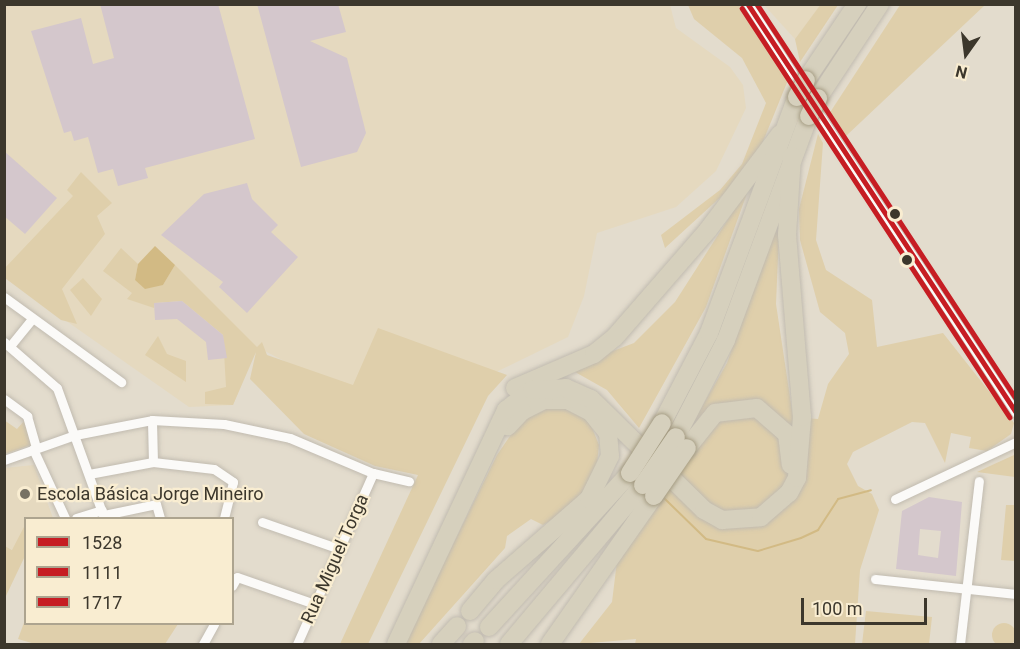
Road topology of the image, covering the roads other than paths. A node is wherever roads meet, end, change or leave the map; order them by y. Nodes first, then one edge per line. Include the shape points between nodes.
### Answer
1 (748, 4) edge
2 (857, 4) edge
3 (880, 4) edge
4 (780, 134) junction
5 (792, 156) junction
6 (4, 297) edge
7 (32, 319) junction
8 (7, 344) edge
9 (529, 379) junction
10 (121, 382) dead end
11 (4, 399) edge
12 (1016, 413) edge
13 (152, 420) junction
14 (75, 435) junction
15 (681, 442) junction
16 (1016, 442) edge
17 (35, 449) junction
18 (4, 460) edge
19 (153, 462) junction
20 (373, 473) junction
21 (89, 474) junction
22 (409, 481) dead end
23 (979, 481) dead end
24 (649, 491) junction
25 (895, 499) dead end
26 (103, 515) edge
27 (64, 517) edge
28 (159, 517) edge
29 (224, 517) edge
30 (262, 522) dead end
31 (451, 526) junction
32 (340, 549) junction
33 (876, 579) dead end
34 (234, 582) edge
35 (968, 589) junction
36 (1016, 594) edge
37 (315, 604) junction
38 (470, 611) dead end
39 (213, 625) edge
40 (457, 626) dead end
41 (489, 627) dead end
42 (203, 645) edge
43 (297, 645) edge
44 (383, 645) edge
45 (396, 645) edge
46 (441, 645) edge
47 (509, 645) edge
48 (549, 645) edge
49 (960, 645) edge

1 - 12 street
2 - 4 highway, bridge via 806,80
3 - 5 highway, bridge via 818,98
4 - 9 highway via 708,230 615,337 594,354
4 - 41 highway, bridge via 709,333 662,423 630,473
5 - 15 highway via 726,340
5 - 31 highway via 787,234 802,452 798,478 777,507 761,517 722,520 697,504 591,399 566,388 546,387 520,396 506,410
6 - 7 street
7 - 8 street
7 - 10 street
8 - 14 street via 57,388
9 - 15 highway via 583,384 687,484 724,510 757,509 779,492 790,467 787,434 758,408 715,413
9 - 44 highway via 502,398 487,422
11 - 17 street via 27,416
13 - 14 street
13 - 19 street
13 - 20 street via 224,424 290,438
14 - 17 street
14 - 21 street
15 - 24 highway, bridge
16 - 25 street
17 - 18 street
17 - 27 street
19 - 21 street
19 - 29 street via 214,469 233,482
20 - 22 street
20 - 32 street, Rua Miguel Torga
21 - 26 street
23 - 35 street
24 - 47 highway
24 - 48 highway
26 - 28 street via 156,504
30 - 32 street
31 - 38 highway via 505,429 522,411 544,400 567,400 591,412 608,433 610,456 590,500 496,580
31 - 45 highway
32 - 37 street, Rua Miguel Torga
33 - 35 street
34 - 37 street via 237,577
35 - 36 street
35 - 49 street
37 - 43 street, Rua Miguel Torga
39 - 42 street
40 - 46 highway

